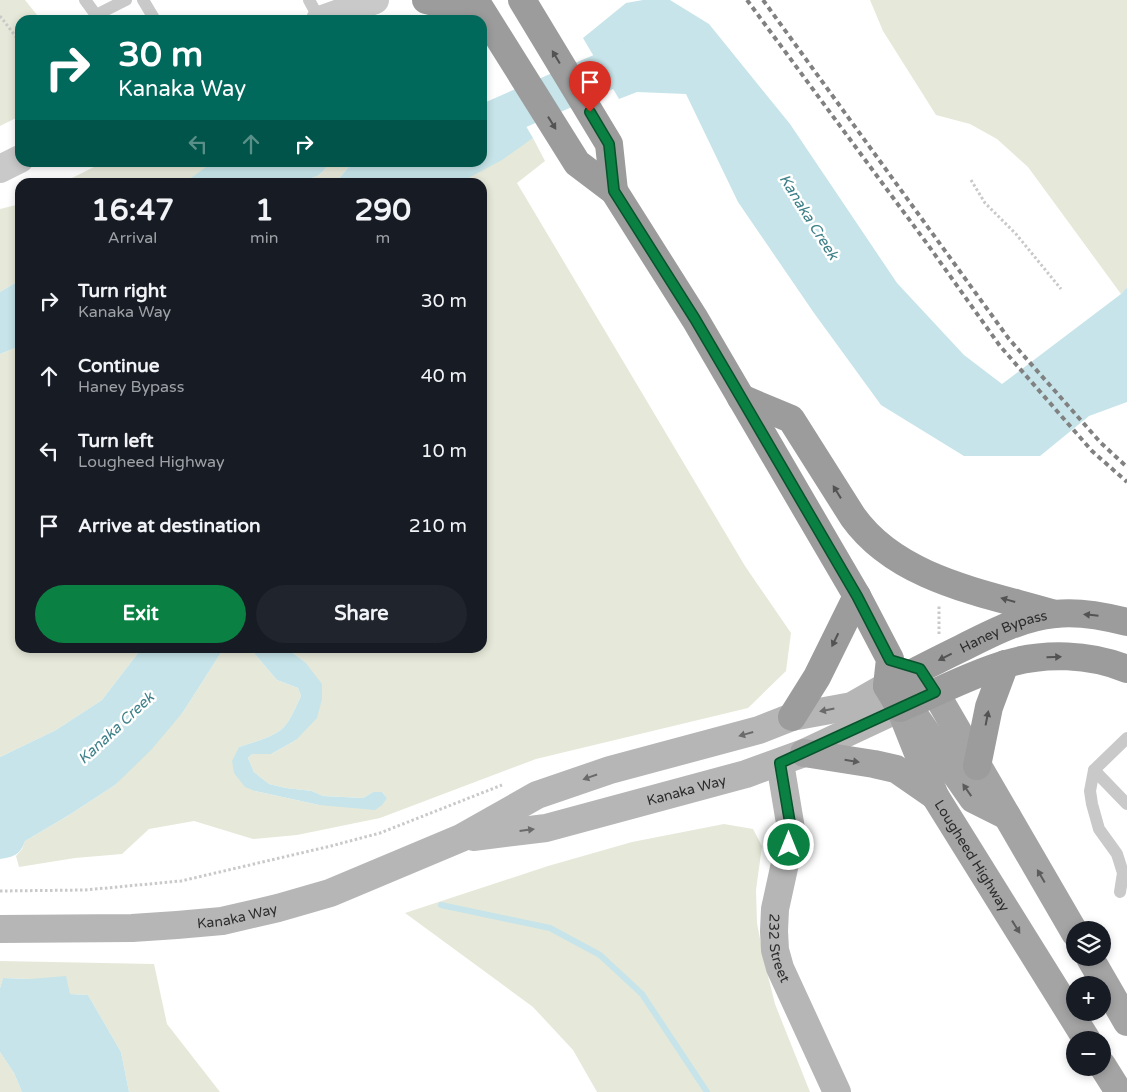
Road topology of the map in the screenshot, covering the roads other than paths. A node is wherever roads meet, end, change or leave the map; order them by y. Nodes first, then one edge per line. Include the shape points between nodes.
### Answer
1 (85, 0) edge
2 (126, 0) edge
3 (143, 0) edge
4 (309, 0) edge
5 (375, 0) edge
6 (426, 0) edge
7 (522, 0) edge
8 (479, 7) edge
9 (152, 15) edge
10 (317, 15) edge
11 (334, 15) edge
12 (487, 19) edge
13 (15, 162) edge
14 (0, 169) edge
15 (614, 191) junction
16 (741, 398) junction
17 (857, 596) junction
18 (1055, 614) junction
19 (1127, 622) edge
20 (1006, 664) junction
21 (920, 669) junction
22 (1127, 669) edge
23 (895, 689) junction
24 (935, 692) junction
25 (792, 717) junction
26 (1127, 738) edge
27 (792, 758) junction
28 (977, 766) junction
29 (1094, 770) junction
30 (935, 796) junction
31 (1127, 804) edge
32 (1006, 816) junction
33 (461, 838) junction
34 (1120, 892) dead end
35 (1068, 921) edge
36 (0, 929) edge
37 (1095, 966) edge
38 (1127, 1022) edge
39 (1081, 1031) edge
40 (1109, 1076) edge
41 (836, 1092) edge
42 (1119, 1092) edge

1 - 2 lane via 96,15
3 - 9 lane
4 - 10 lane
5 - 11 street
6 - 8 highway
15 -> 7 highway, Lougheed Highway via 609,144
12 -> 15 highway, Lougheed Highway via 577,163
13 - 14 street
15 - 16 highway, Lougheed Highway
16 - 17 highway, Lougheed Highway
18 -> 16 highway via 945,582 884,550 853,517 791,419
17 - 23 highway, Lougheed Highway
17 -> 25 highway via 817,677
19 -> 18 highway, Haney Bypass via 1104,616
18 -> 21 highway, Haney Bypass via 999,629
20 -> 22 highway via 1036,658 1076,657
20 - 24 highway
28 -> 20 highway via 989,707
21 - 23 highway, Haney Bypass
21 - 24 highway
23 - 24 highway
23 -> 25 main road, Kanaka Way via 852,706
23 - 27 main road, Kanaka Way
23 - 30 main road, Lougheed Highway
32 -> 23 main road via 973,799
24 - 28 main road
25 -> 33 main road, Kanaka Way via 759,730 610,770 537,795
26 - 29 lane
27 -> 30 main road via 874,764 896,769
33 -> 27 main road, Kanaka Way via 546,828 746,774
27 - 41 main road, 232 Street via 791,829 775,909 776,950 780,968
28 - 32 main road
29 - 31 lane
29 - 34 lane via 1090,792 1092,804 1099,830 1117,854 1123,873
30 -> 39 main road, Lougheed Highway
35 -> 32 main road
33 - 36 main road, Kanaka Way via 330,893 222,921 132,928
37 - 38 main road
40 - 42 main road

